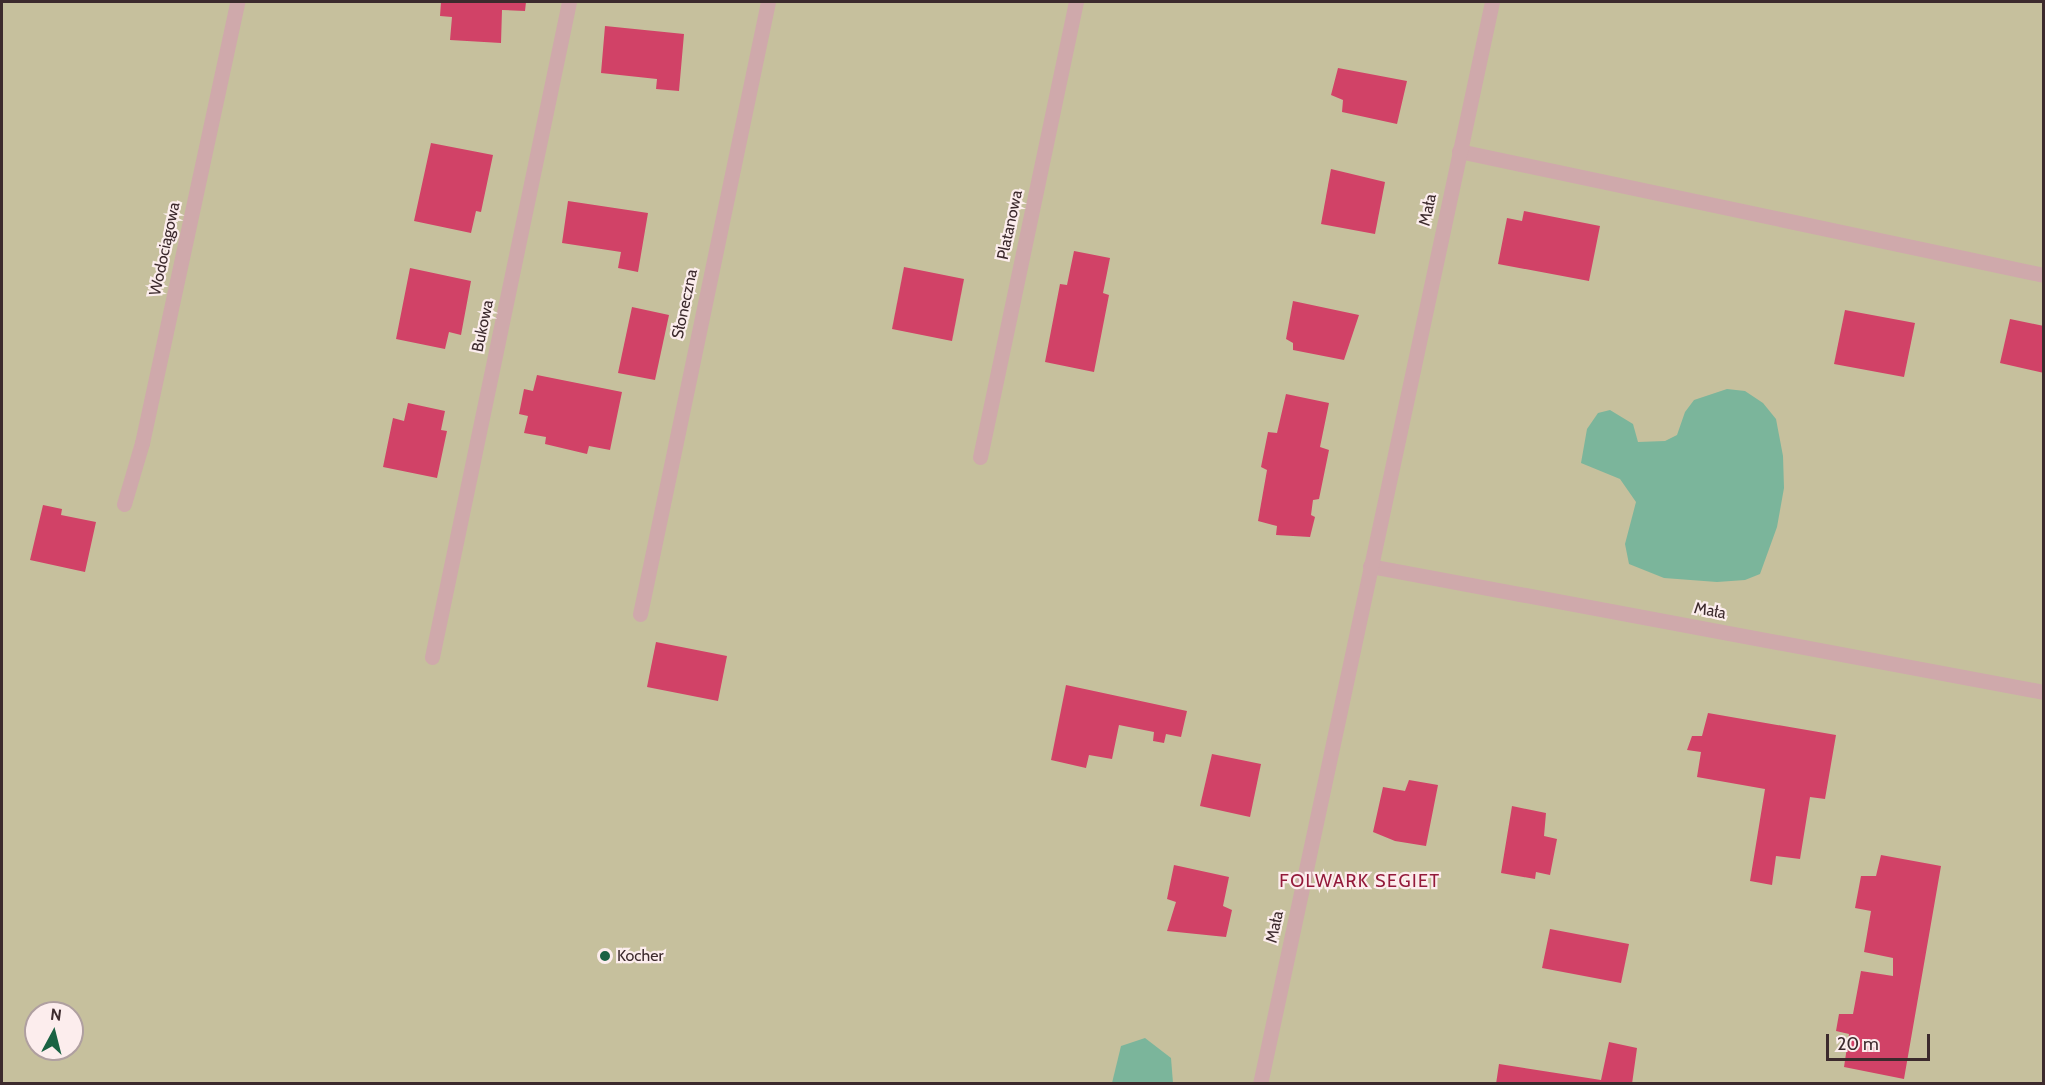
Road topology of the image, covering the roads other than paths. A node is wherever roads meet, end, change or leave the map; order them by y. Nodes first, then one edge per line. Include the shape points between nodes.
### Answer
1 (237, 2) edge
2 (569, 2) edge
3 (768, 2) edge
4 (1076, 2) edge
5 (1492, 2) edge
6 (1459, 152) junction
7 (2043, 275) edge
8 (980, 457) dead end
9 (124, 504) dead end
10 (1370, 566) junction
11 (640, 614) dead end
12 (432, 657) dead end
13 (2043, 692) edge
14 (1260, 1083) edge

1 - 9 street, Wodociągowa via 142,443
2 - 12 street, Bukowa
3 - 11 street, Słoneczna
4 - 8 street, Platanowa
5 - 6 street, Mała
6 - 7 street
6 - 10 street, Mała
10 - 13 street, Mała
10 - 14 street, Mała

